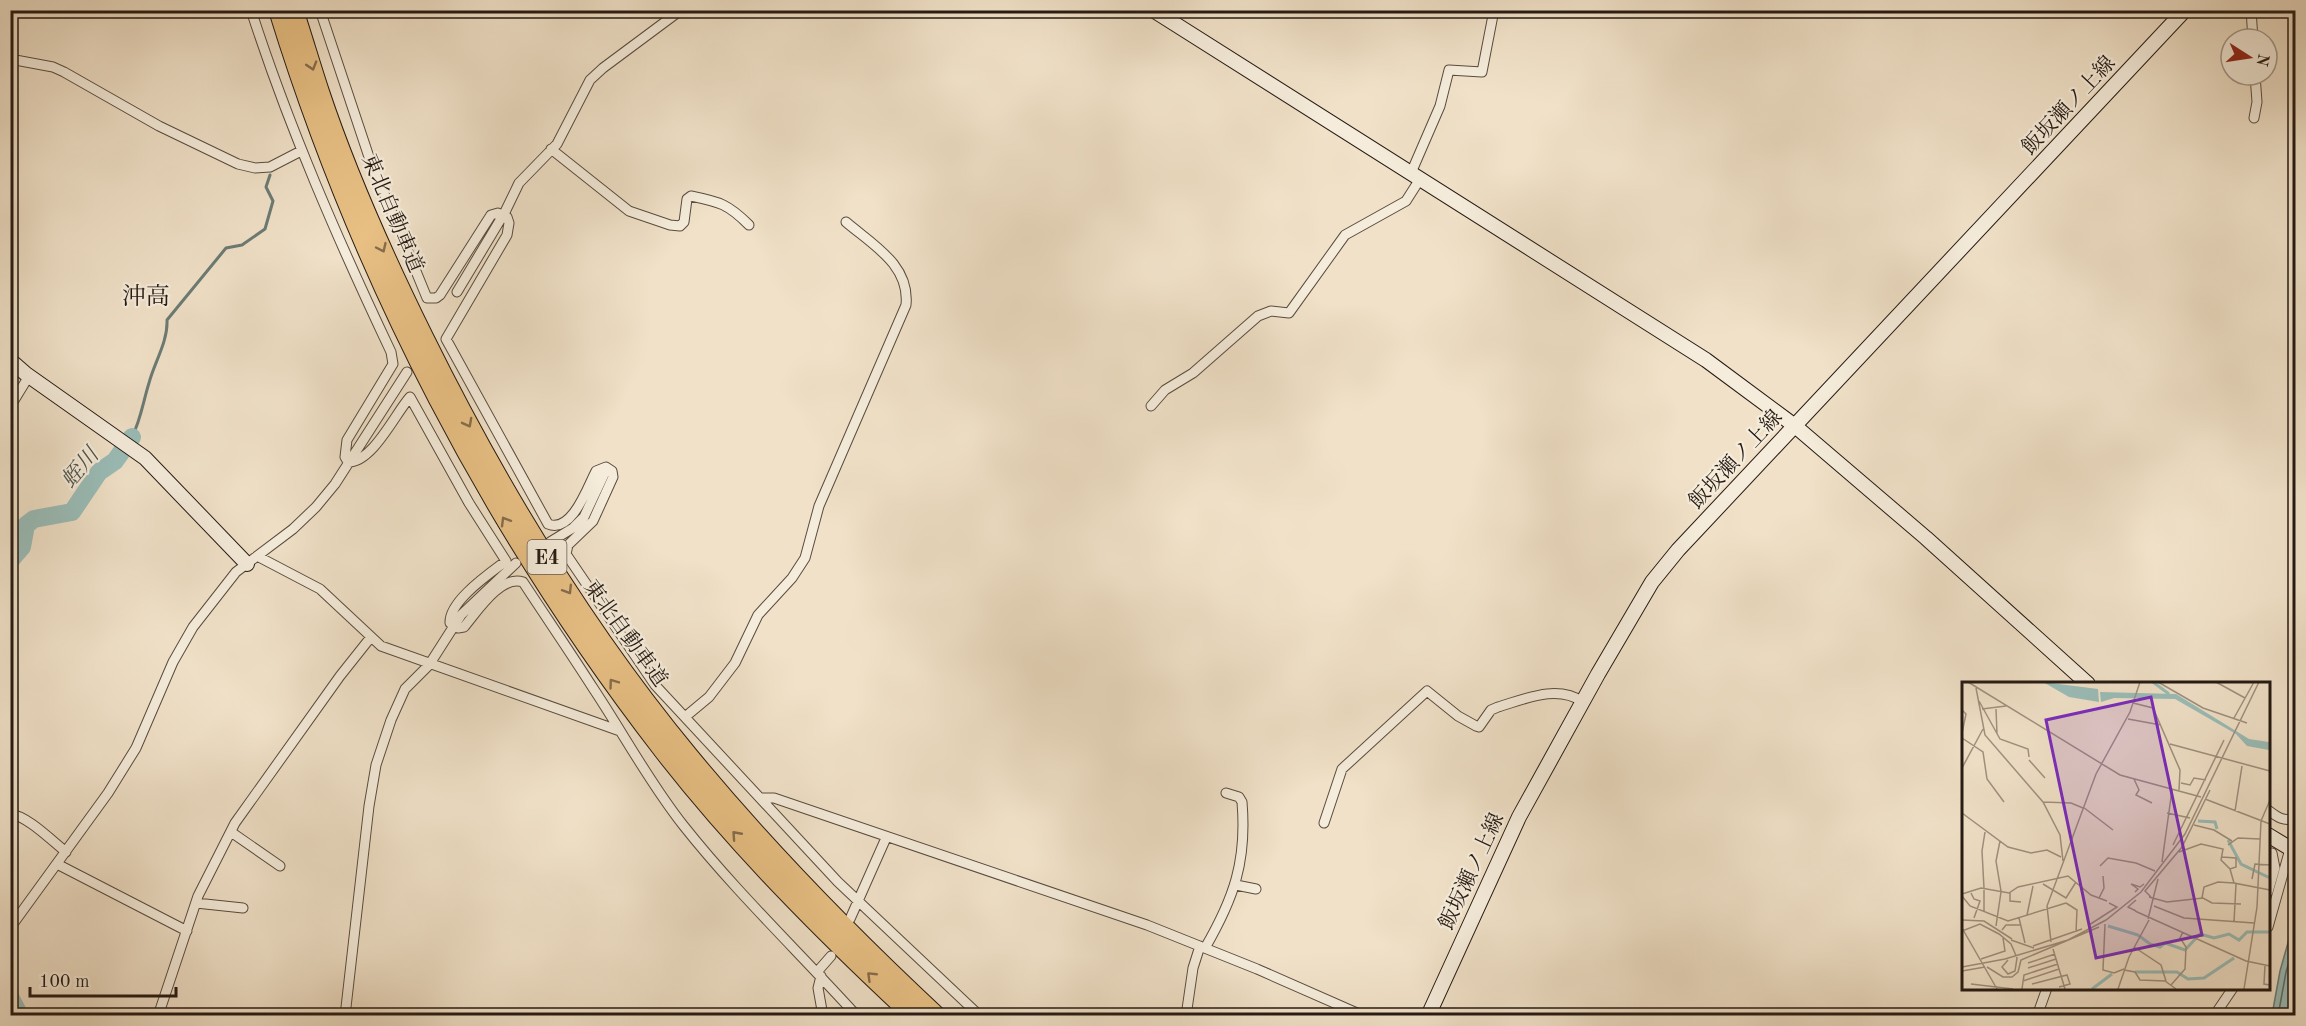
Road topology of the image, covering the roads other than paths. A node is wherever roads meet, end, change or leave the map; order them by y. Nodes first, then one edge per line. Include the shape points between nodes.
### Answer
1 (251, 10) edge
2 (278, 10) edge
3 (294, 10) edge
4 (320, 10) edge
5 (681, 10) edge
6 (1153, 10) edge
7 (1494, 10) edge
8 (2186, 10) edge
9 (2251, 10) edge
10 (2252, 27) edge
11 (10, 59) edge
12 (2256, 87) edge
13 (2254, 118) dead end
14 (551, 149) junction
15 (301, 151) junction
16 (1416, 176) junction
17 (503, 214) junction
18 (846, 222) dead end
19 (749, 225) dead end
20 (457, 291) dead end
21 (10, 360) edge
22 (407, 372) dead end
23 (29, 376) junction
24 (1152, 406) dead end
25 (10, 407) edge
26 (1795, 426) junction
27 (348, 462) junction
28 (607, 468) junction
29 (550, 542) dead end
30 (252, 560) junction
31 (516, 563) dead end
32 (454, 627) junction
33 (370, 637) junction
34 (429, 665) junction
35 (2086, 682) edge
36 (1583, 702) junction
37 (685, 717) junction
38 (620, 731) junction
39 (1226, 793) dead end
40 (761, 798) junction
41 (2270, 811) edge
42 (10, 814) edge
43 (2295, 817) edge
44 (1324, 823) dead end
45 (231, 832) junction
46 (2270, 837) edge
47 (886, 838) junction
48 (66, 852) junction
49 (2270, 852) edge
50 (2291, 854) edge
51 (57, 864) junction
52 (280, 866) dead end
53 (1236, 885) junction
54 (2270, 885) edge
55 (1256, 889) dead end
56 (859, 902) junction
57 (196, 903) junction
58 (243, 908) dead end
59 (850, 919) dead end
60 (2270, 921) edge
61 (10, 928) edge
62 (187, 931) junction
63 (1202, 947) junction
64 (831, 956) dead end
65 (819, 974) junction
66 (2046, 990) edge
67 (2232, 990) edge
68 (158, 1016) edge
69 (345, 1016) edge
70 (823, 1016) edge
71 (857, 1016) edge
72 (913, 1016) edge
73 (937, 1016) edge
74 (980, 1016) edge
75 (1186, 1016) edge
76 (1364, 1016) edge
77 (1428, 1016) edge
78 (2037, 1016) edge
79 (2214, 1016) edge

1 - 15 street
72 -> 2 highway, 東北自動車道 / E4 via 773,876 665,753 521,547 459,441 394,311 329,156
3 -> 73 highway, 東北自動車道 / E4 via 342,150 409,305 500,480 577,604 688,755 761,839
4 - 17 street via 369,157 427,298 440,295 491,215
5 - 14 street via 590,80
6 - 16 street
7 - 16 street via 1482,72 1449,70
8 - 26 street, 飯坂瀬ノ上線
9 - 10 street
11 - 15 street via 64,72 159,126 238,164 270,166
12 - 13 street
14 - 17 street via 519,183
14 - 19 street via 629,211 680,226 691,195 724,204
15 - 27 street via 393,364 347,440
16 - 24 street via 1406,201 1345,235 1289,313 1258,316 1193,373 1165,390
16 - 26 street via 1706,360
17 - 20 street
17 - 28 street via 509,224 507,235 446,341 548,524 556,525 571,516 596,471
18 - 37 street via 898,267 906,290 903,312 826,489 805,558 758,615 735,663 710,696
21 - 23 street
22 - 27 street
23 - 25 street
23 - 30 street via 145,458
26 - 35 street
26 - 36 street, 飯坂瀬ノ上線 via 1678,549 1652,582
27 - 30 street via 316,507
27 - 32 street via 360,460 371,450 410,397 506,561 458,603 450,616
28 - 29 street via 584,516
28 - 37 street via 612,477 596,516 568,545 566,554 656,684
30 - 33 street via 268,563 320,589
30 - 48 street via 236,572 193,627 173,662 136,748
31 - 32 street via 475,601
32 - 34 street
32 - 38 street via 464,627 482,603 507,582 522,582
33 - 34 street via 381,646
33 - 45 street
34 - 38 street
34 - 69 street via 399,699 376,765 361,856
36 - 44 street via 1550,692 1491,710 1479,727 1427,691 1342,769
36 - 77 street, 飯坂瀬ノ上線 via 1519,817
37 - 40 street
38 - 65 street via 681,823 754,908
39 - 53 street via 1239,796 1242,802 1243,841
40 - 47 street via 774,798
40 - 56 street
41 - 43 street via 2281,819
42 - 48 street via 38,829
45 - 52 street
45 - 57 street
46 - 50 street
47 - 56 street
47 - 63 street
48 - 51 street
49 - 50 street
49 - 54 street via 2275,868
50 - 60 street
51 - 61 street
51 - 62 street
53 - 55 street
53 - 63 street
56 - 59 street
56 - 74 street
57 - 58 street
57 - 62 street
62 - 68 street
63 - 75 street via 1193,968
63 - 76 street
64 - 65 street
65 - 70 street
65 - 71 street
66 - 78 street
67 - 79 street

